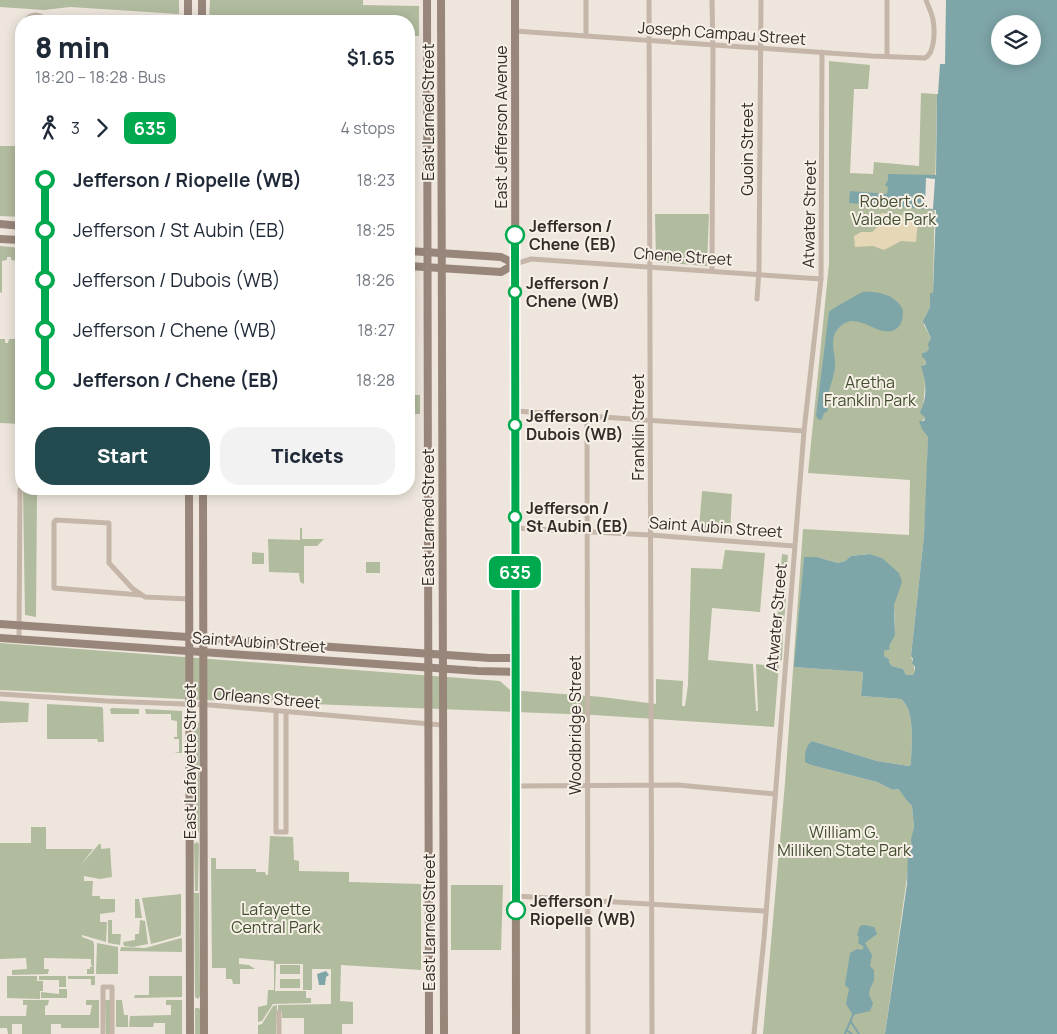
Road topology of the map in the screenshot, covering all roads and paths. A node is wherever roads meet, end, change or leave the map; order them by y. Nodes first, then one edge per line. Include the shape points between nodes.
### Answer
1 (188, 0) edge
2 (202, 0) edge
3 (427, 0) edge
4 (441, 0) edge
5 (515, 0) edge
6 (586, 0) edge
7 (649, 0) edge
8 (712, 0) edge
9 (761, 0) edge
10 (887, 0) edge
11 (926, 0) edge
12 (188, 15) edge
13 (202, 15) edge
14 (514, 32) junction
15 (586, 36) junction
16 (649, 40) junction
17 (712, 45) junction
18 (761, 48) junction
19 (822, 52) junction
20 (887, 56) junction
21 (441, 90) junction
22 (427, 91) junction
23 (0, 224) edge
24 (15, 225) edge
25 (0, 239) edge
26 (427, 239) junction
27 (15, 240) edge
28 (442, 240) junction
29 (415, 252) edge
30 (427, 252) junction
31 (442, 253) junction
32 (459, 255) junction
33 (492, 257) junction
34 (515, 264) junction
35 (415, 266) edge
36 (428, 267) junction
37 (650, 267) junction
38 (442, 268) junction
39 (458, 269) junction
40 (491, 271) junction
41 (712, 271) junction
42 (759, 275) junction
43 (821, 279) junction
44 (427, 284) junction
45 (442, 284) junction
46 (757, 299) dead end
47 (516, 412) junction
48 (587, 415) junction
49 (650, 420) junction
50 (804, 431) junction
51 (428, 456) junction
52 (442, 456) junction
53 (20, 495) edge
54 (189, 495) edge
55 (203, 495) edge
56 (515, 528) junction
57 (587, 532) junction
58 (650, 535) junction
59 (794, 546) junction
60 (203, 554) junction
61 (189, 555) junction
62 (428, 568) junction
63 (442, 569) junction
64 (140, 595) junction
65 (189, 599) junction
66 (203, 620) junction
67 (190, 623) junction
68 (0, 624) edge
69 (19, 625) junction
70 (175, 635) junction
71 (190, 636) junction
72 (203, 637) junction
73 (0, 638) edge
74 (19, 639) junction
75 (218, 639) junction
76 (428, 640) junction
77 (442, 640) junction
78 (315, 645) junction
79 (174, 650) junction
80 (190, 651) junction
81 (203, 652) junction
82 (414, 652) junction
83 (217, 653) junction
84 (428, 654) junction
85 (442, 655) junction
86 (457, 656) junction
87 (494, 658) junction
88 (515, 658) junction
89 (314, 660) junction
90 (413, 666) junction
91 (428, 667) junction
92 (442, 668) junction
93 (456, 669) junction
94 (494, 671) junction
95 (516, 672) junction
96 (0, 694) edge
97 (190, 705) junction
98 (203, 705) junction
99 (276, 711) junction
100 (286, 712) junction
101 (204, 722) junction
102 (428, 723) junction
103 (189, 724) junction
104 (442, 725) junction
105 (428, 740) junction
106 (443, 741) junction
107 (276, 774) junction
108 (286, 774) junction
109 (428, 780) junction
110 (443, 780) junction
111 (650, 785) junction
112 (516, 786) junction
113 (588, 786) junction
114 (775, 794) junction
115 (190, 838) junction
116 (204, 838) junction
117 (516, 896) junction
118 (588, 900) junction
119 (651, 904) junction
120 (766, 911) junction
121 (429, 945) junction
122 (442, 945) junction
123 (204, 1004) junction
124 (190, 1005) junction
125 (279, 1012) dead end
126 (103, 1034) edge
127 (112, 1034) edge
128 (190, 1034) edge
129 (204, 1034) edge
130 (279, 1034) edge
131 (429, 1034) edge
132 (444, 1034) edge
133 (516, 1034) edge
134 (588, 1034) edge
135 (652, 1034) edge
136 (754, 1034) edge

1 - 12 street
2 - 13 street
3 - 22 street, East Larned Street
4 - 21 street, East Larned Street
5 - 14 street, East Jefferson Avenue
6 - 15 street
7 - 16 street, Franklin Street
8 - 17 street
9 - 18 street, Guoin Street
10 - 20 street
11 - 20 street, Joseph Campau Street via 933,22 933,49 928,57
14 - 15 street, Joseph Campau Street
14 - 34 street, East Jefferson Avenue
15 - 16 street, Joseph Campau Street
16 - 17 street, Joseph Campau Street
16 - 37 street, Franklin Street
17 - 18 street, Joseph Campau Street
17 - 41 street
18 - 19 street, Joseph Campau Street
18 - 42 street, Guoin Street
19 - 20 street, Joseph Campau Street
19 - 43 street, Atwater Street
21 - 22 street
21 - 28 street, East Larned Street
22 - 26 street, East Larned Street
23 - 24 street
25 - 27 street
26 - 28 street via 434,242
26 - 30 street, East Larned Street
28 - 31 street, East Larned Street
29 - 30 street, Chene Street
30 - 31 street, Chene Street
30 - 36 street, East Larned Street
31 - 32 street, Chene Street
31 - 38 street, East Larned Street
32 - 33 street, Chene Street
32 - 39 street via 454,261
33 - 34 street, Chene Street via 501,257
33 - 40 street via 496,264
34 - 37 street, Chene Street via 531,259
34 - 40 street, Chene Street via 502,272
34 - 47 street, East Jefferson Avenue
35 - 36 street, Chene Street
36 - 38 street, Chene Street
36 - 44 street, East Larned Street
37 - 41 street, Chene Street
37 - 49 street, Franklin Street
38 - 39 street, Chene Street
38 - 45 street, East Larned Street
39 - 40 street, Chene Street
41 - 42 street, Chene Street
42 - 43 street, Chene Street
42 - 46 street, Guoin Street
43 - 50 street, Atwater Street
44 - 45 street via 435,280
44 - 51 street, East Larned Street
45 - 52 street, East Larned Street
47 - 48 street
47 - 56 street, East Jefferson Avenue
48 - 49 street
48 - 57 street, Woodbridge Street
49 - 50 street
49 - 58 street, Franklin Street
50 - 59 street, Atwater Street
51 - 52 street
51 - 62 street, East Larned Street
52 - 63 street, East Larned Street
53 - 69 street
54 - 61 street, East Lafayette Street
55 - 60 street, East Lafayette Street
56 - 57 street, Saint Aubin Street
56 - 88 street, East Jefferson Avenue
57 - 58 street, Saint Aubin Street
57 - 113 street, Woodbridge Street
58 - 59 street, Saint Aubin Street
58 - 111 street, Franklin Street
59 - 114 street, Atwater Street
60 - 61 street
60 - 66 street, East Lafayette Street
61 - 65 street, East Lafayette Street
62 - 63 street
62 - 76 street, East Larned Street
63 - 77 street, East Larned Street
64 - 64 street via 109,563 109,522 54,522 54,588
64 - 65 street
65 - 67 street, East Lafayette Street
66 - 67 street via 196,625
66 - 72 street, East Lafayette Street
67 - 71 street, East Lafayette Street
68 - 69 street, Saint Aubin Street
69 - 70 street, Saint Aubin Street
69 - 74 street
70 - 71 street, Saint Aubin Street
70 - 79 street via 177,643
71 - 72 street, Saint Aubin Street
71 - 80 street, East Lafayette Street
72 - 75 street, Saint Aubin Street
72 - 81 street, East Lafayette Street
73 - 74 street, Saint Aubin Street
74 - 79 street, Saint Aubin Street
75 - 78 street, Saint Aubin Street
75 - 83 street via 215,645
76 - 77 street via 436,643
76 - 84 street, East Larned Street
77 - 85 street, East Larned Street
78 - 82 street, Saint Aubin Street
78 - 89 street
79 - 80 street, Saint Aubin Street
80 - 81 street, Saint Aubin Street
80 - 97 street, East Lafayette Street
81 - 83 street, Saint Aubin Street
81 - 98 street, East Lafayette Street
82 - 84 street, Saint Aubin Street
82 - 90 street via 416,660
83 - 89 street, Saint Aubin Street
84 - 85 street, Saint Aubin Street
84 - 91 street, East Larned Street
85 - 86 street, Saint Aubin Street
85 - 92 street, East Larned Street
86 - 87 street, Saint Aubin Street
86 - 93 street via 454,662
87 - 88 street, Saint Aubin Street
87 - 94 street
88 - 95 street, East Jefferson Avenue
89 - 90 street, Saint Aubin Street
90 - 91 street, Saint Aubin Street
91 - 92 street, Saint Aubin Street
91 - 102 street, East Larned Street
92 - 93 street, Saint Aubin Street
92 - 104 street, East Larned Street
93 - 94 street, Saint Aubin Street
94 - 95 street, Saint Aubin Street
95 - 112 street, East Jefferson Avenue
96 - 97 street, Orleans Street
97 - 98 street, Orleans Street
97 - 103 street, East Lafayette Street
98 - 99 street, Orleans Street
98 - 101 street, East Lafayette Street
99 - 100 street, Orleans Street
99 - 107 street
100 - 102 street, Orleans Street
100 - 108 street
101 - 103 street via 194,718
101 - 116 street, East Lafayette Street
102 - 104 street, Orleans Street
102 - 105 street, East Larned Street
103 - 115 street, East Lafayette Street
104 - 106 street, East Larned Street
105 - 106 street via 436,737
105 - 109 street, East Larned Street
106 - 110 street, East Larned Street
107 - 108 street
107 - 108 street via 276,832 286,832
109 - 110 street
109 - 121 street, East Larned Street
110 - 122 street, East Larned Street
111 - 113 street
111 - 114 street
111 - 119 street, Franklin Street
112 - 113 street
112 - 117 street, East Jefferson Avenue
113 - 118 street, Woodbridge Street
114 - 120 street, Atwater Street
115 - 116 street
115 - 124 street, East Lafayette Street
116 - 123 street, East Lafayette Street
117 - 118 street
117 - 133 street, East Jefferson Avenue
118 - 119 street
118 - 134 street, Woodbridge Street
119 - 120 street
119 - 135 street, Franklin Street
120 - 136 street, Atwater Street
121 - 122 street
121 - 131 street, East Larned Street
122 - 132 street, East Larned Street
123 - 124 street
123 - 129 street, East Lafayette Street
124 - 128 street, East Lafayette Street
125 - 130 street
126 - 127 street via 102,987 112,987

